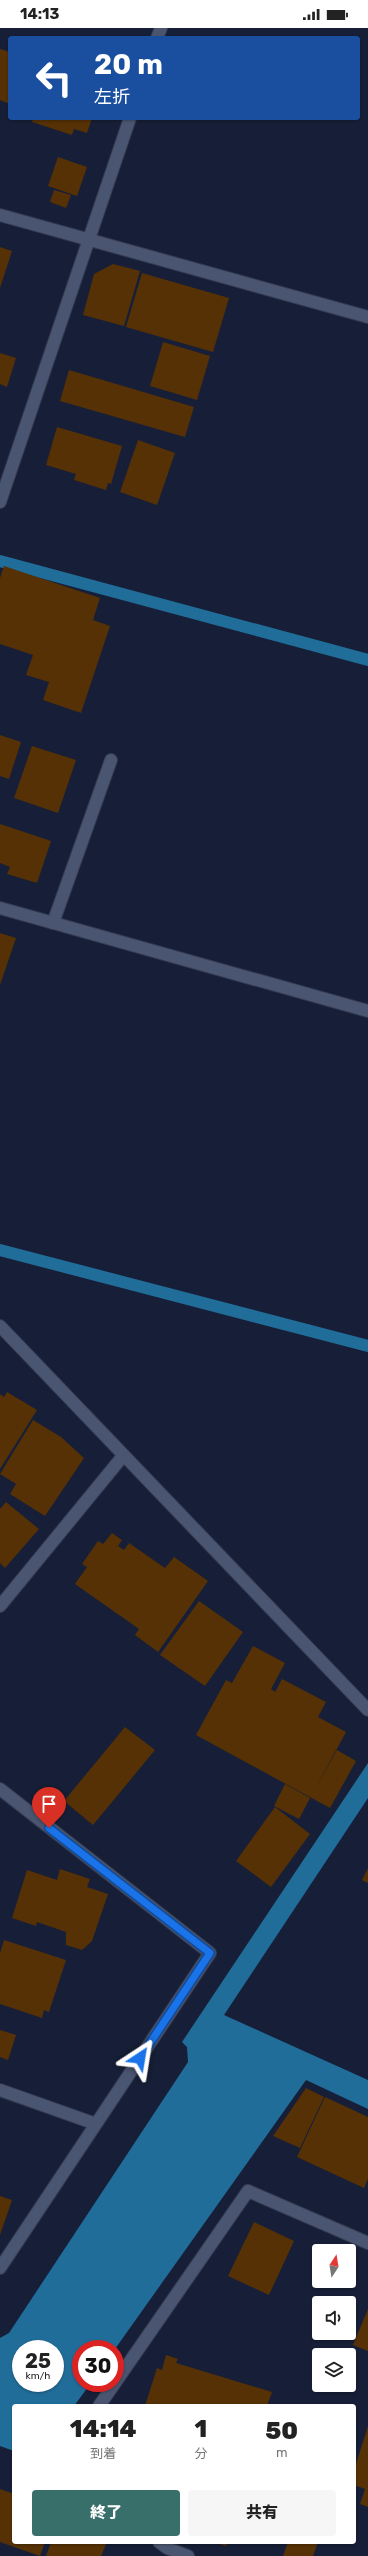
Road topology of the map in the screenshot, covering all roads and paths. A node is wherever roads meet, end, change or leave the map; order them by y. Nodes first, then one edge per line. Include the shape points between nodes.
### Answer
1 (129, 120) edge
2 (0, 215) edge
3 (89, 239) junction
4 (368, 318) edge
5 (0, 502) edge
6 (111, 760) dead end
7 (0, 908) edge
8 (53, 923) junction
9 (368, 1011) edge
10 (0, 1326) edge
11 (123, 1456) junction
12 (0, 1606) edge
13 (368, 1710) edge
14 (0, 1789) edge
15 (0, 2090) edge
16 (96, 2124) junction
17 (368, 2243) edge
18 (0, 2268) edge
19 (100, 2404) edge
20 (162, 2544) edge
21 (188, 2556) edge

1 - 3 street
2 - 3 street
3 - 4 street
3 - 5 street
6 - 8 street
7 - 8 street
8 - 9 street
10 - 11 street
11 - 12 street
11 - 13 street
14 - 16 street via 210,1953
15 - 16 street
16 - 18 street
17 - 19 street via 248,2191
20 - 21 street

